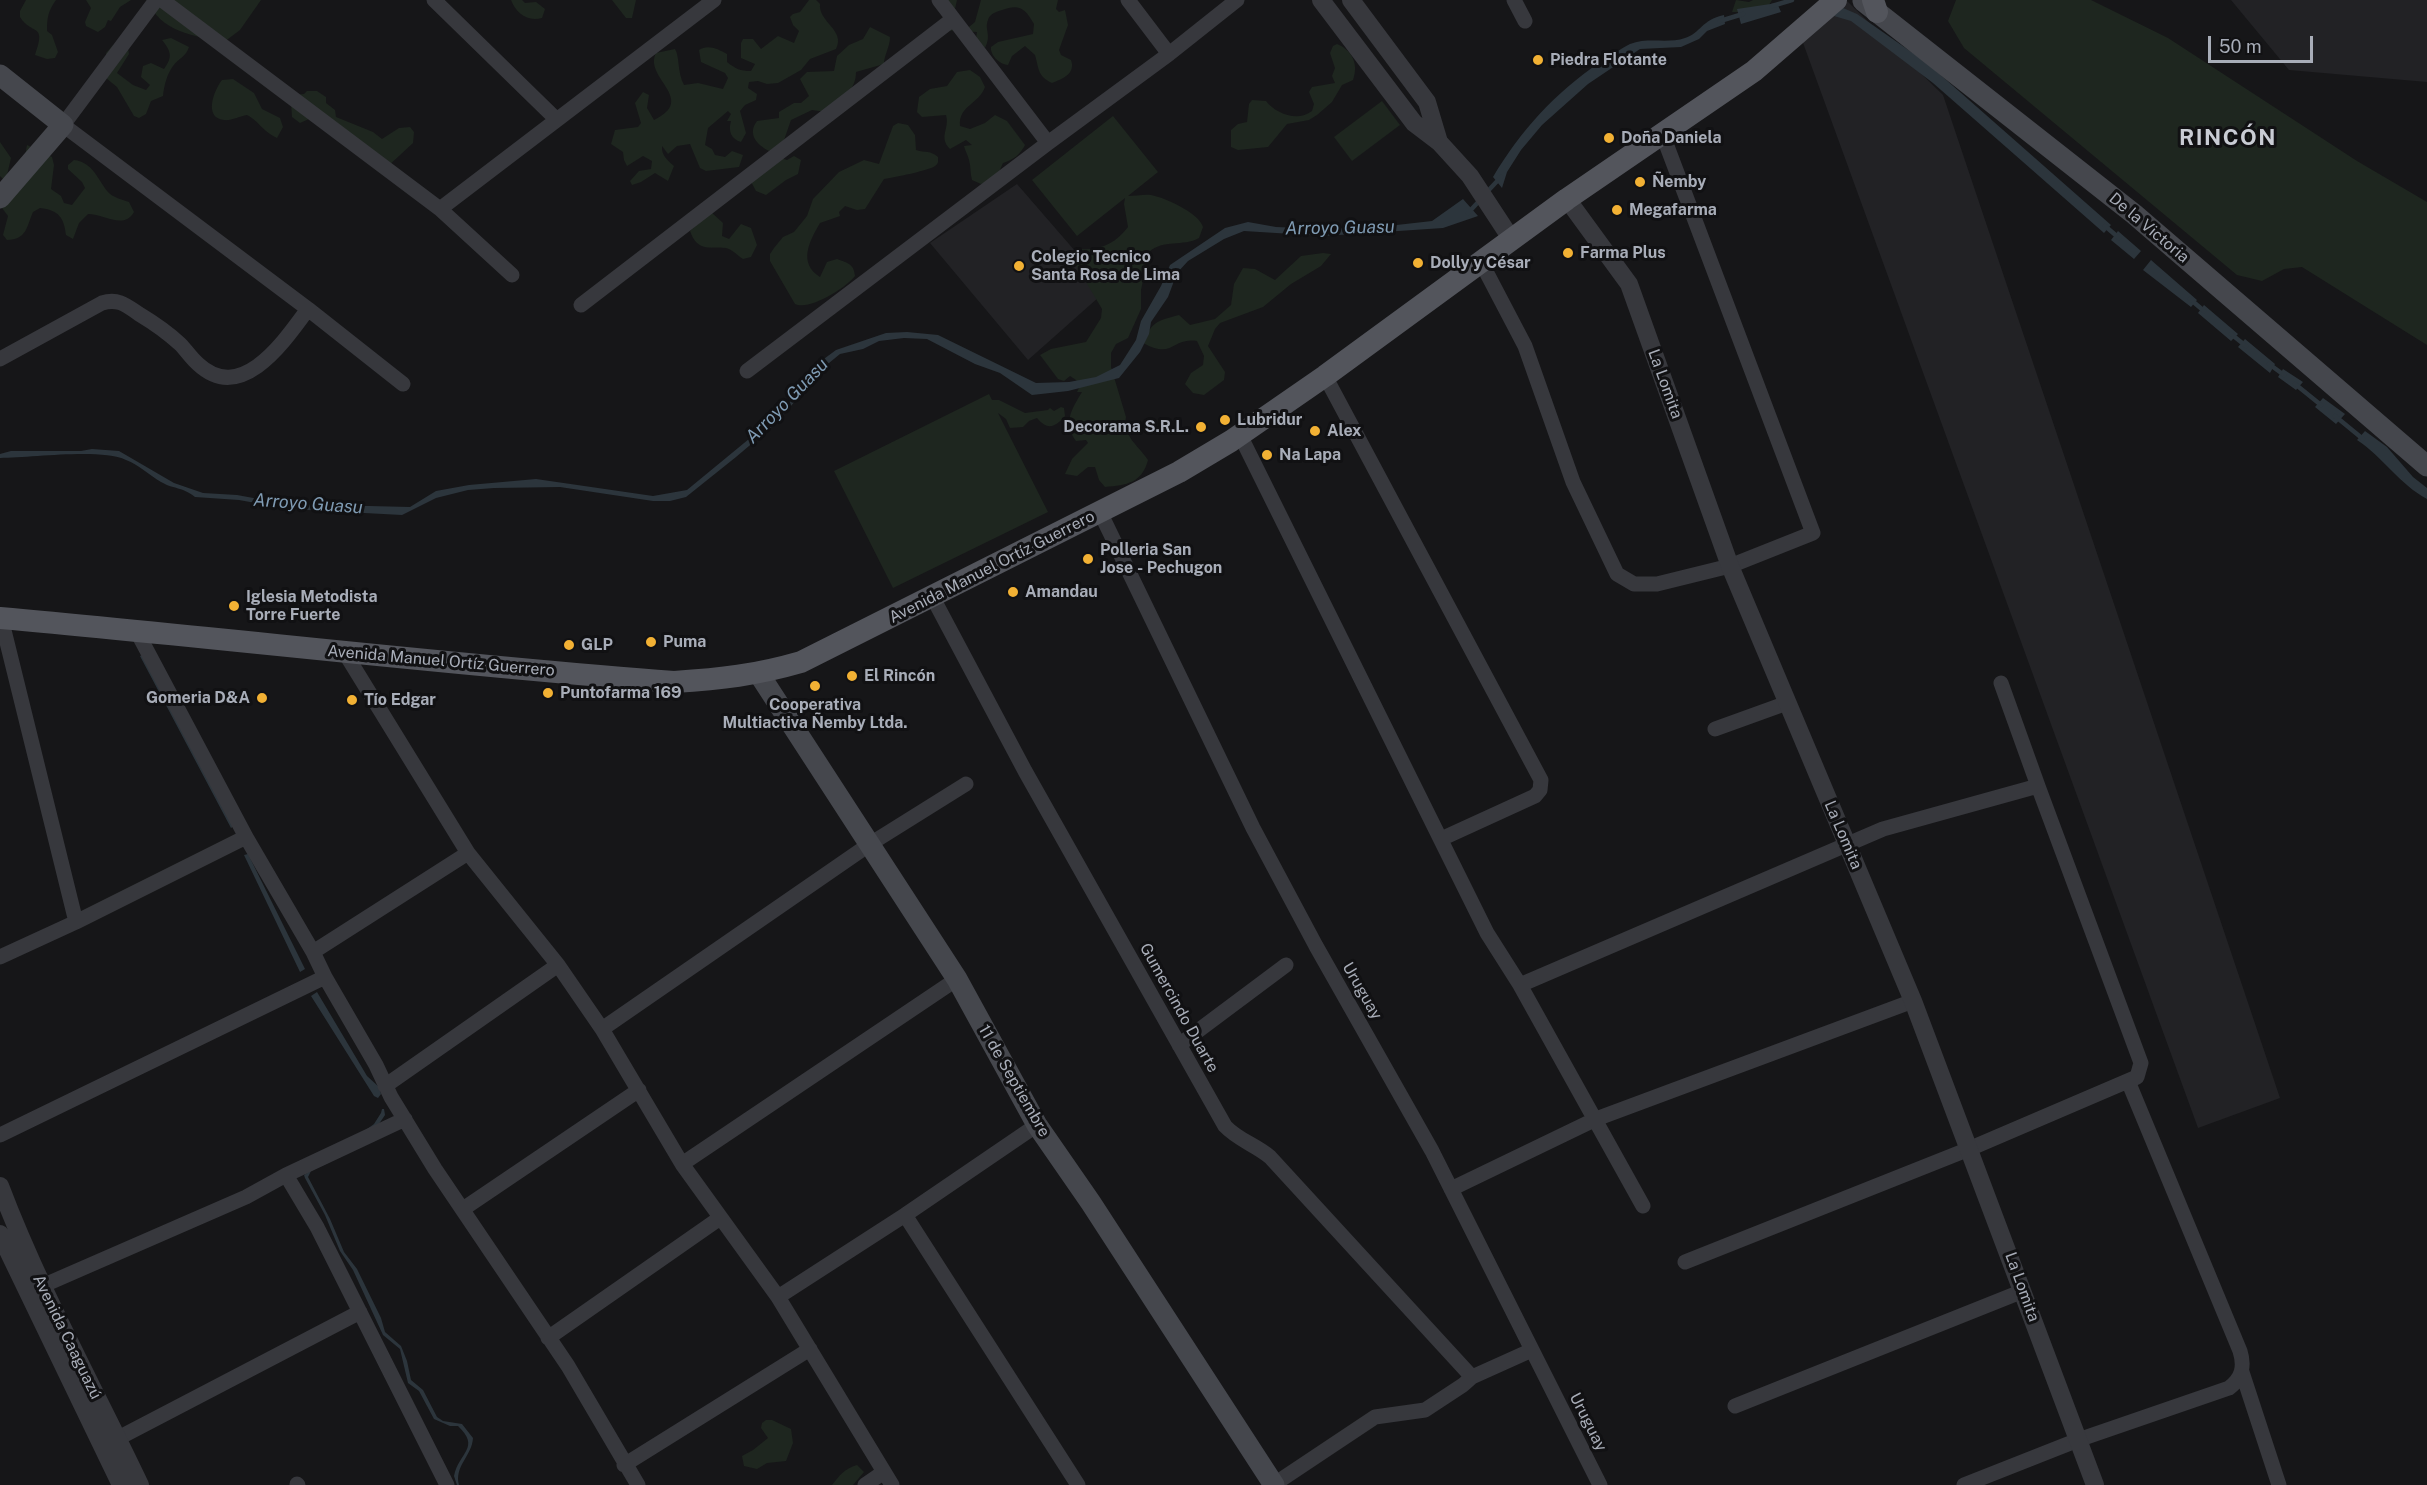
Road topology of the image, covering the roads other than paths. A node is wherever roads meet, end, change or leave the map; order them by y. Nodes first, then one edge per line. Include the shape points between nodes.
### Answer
1 (156, 0) edge
2 (162, 0) edge
3 (434, 0) edge
4 (714, 0) edge
5 (939, 0) edge
6 (1128, 0) edge
7 (1237, 0) edge
8 (1321, 0) edge
9 (1351, 0) edge
10 (1514, 0) edge
11 (1836, 0) edge
12 (1871, 4) edge
13 (953, 19) junction
14 (1525, 21) dead end
15 (1169, 54) junction
16 (0, 75) edge
17 (556, 119) junction
18 (63, 125) junction
19 (1662, 133) junction
20 (1439, 142) junction
21 (1048, 143) junction
22 (0, 198) edge
23 (1567, 199) junction
24 (440, 209) junction
25 (1512, 240) junction
26 (1482, 262) junction
27 (512, 274) dead end
28 (581, 305) dead end
29 (308, 309) junction
30 (0, 359) edge
31 (747, 371) dead end
32 (1325, 376) junction
33 (403, 384) dead end
34 (1240, 435) junction
35 (2427, 466) edge
36 (1100, 512) junction
37 (1730, 566) junction
38 (933, 598) junction
39 (0, 618) edge
40 (136, 630) junction
41 (345, 653) junction
42 (759, 674) junction
43 (2001, 683) dead end
44 (1787, 703) junction
45 (1715, 729) dead end
46 (966, 784) dead end
47 (2038, 786) junction
48 (246, 837) junction
49 (1441, 839) junction
50 (870, 844) junction
51 (1848, 845) junction
52 (468, 853) junction
53 (76, 922) junction
54 (313, 952) junction
55 (0, 957) edge
56 (558, 965) junction
57 (1286, 965) dead end
58 (325, 977) junction
59 (957, 979) junction
60 (1520, 985) junction
61 (1913, 1001) junction
62 (602, 1029) junction
63 (1179, 1045) junction
64 (2128, 1081) junction
65 (385, 1086) junction
66 (639, 1090) junction
67 (405, 1119) junction
68 (1596, 1119) junction
69 (1037, 1125) junction
70 (0, 1135) edge
71 (1969, 1149) junction
72 (682, 1164) junction
73 (286, 1175) junction
74 (0, 1186) edge
75 (1451, 1189) junction
76 (1643, 1206) dead end
77 (463, 1209) junction
78 (905, 1215) junction
79 (720, 1218) junction
80 (0, 1234) edge
81 (1684, 1262) dead end
82 (42, 1286) junction
83 (2023, 1291) junction
84 (778, 1297) junction
85 (360, 1312) junction
86 (548, 1338) junction
87 (810, 1349) junction
88 (1532, 1350) junction
89 (2242, 1372) junction
90 (1472, 1377) junction
91 (1735, 1406) dead end
92 (2078, 1440) junction
93 (109, 1442) junction
94 (624, 1465) junction
95 (888, 1479) edge
96 (121, 1485) edge
97 (140, 1485) edge
98 (447, 1485) edge
99 (638, 1485) edge
100 (865, 1485) edge
101 (1078, 1485) edge
102 (1274, 1485) edge
103 (1600, 1485) edge
104 (1964, 1485) edge
105 (2096, 1485) edge
106 (2279, 1485) edge

1 - 18 street
2 - 24 street
3 - 17 street
4 - 17 street
5 - 13 street
6 - 15 street
7 - 15 street
8 - 20 street via 1414,123
9 - 20 street via 1427,102
10 - 14 street
11 - 19 main road, Avenida Manuel Ortíz Guerrero via 1754,71
12 - 35 main road, De la Victoria via 2134,214
13 - 21 street
13 - 28 street
15 - 21 street
16 - 18 main road
17 - 24 street
18 - 22 main road
18 - 29 street
19 - 23 main road, Avenida Manuel Ortíz Guerrero
19 - 37 street via 1812,534
20 - 25 street via 1470,176
21 - 31 street
23 - 25 main road, Avenida Manuel Ortíz Guerrero
23 - 37 street, La Lomita via 1629,284
24 - 27 street
25 - 26 main road, Avenida Manuel Ortíz Guerrero
26 - 32 main road, Avenida Manuel Ortíz Guerrero
26 - 37 street via 1525,346 1573,482 1617,574 1634,584 1657,584
29 - 30 street via 278,349 258,367 229,378 213,375 163,329 120,301 111,300
29 - 33 street
32 - 34 main road, Avenida Manuel Ortíz Guerrero
32 - 49 street via 1541,780 1535,796
34 - 36 main road, Avenida Manuel Ortíz Guerrero via 1179,472
34 - 49 street
36 - 38 main road, Avenida Manuel Ortíz Guerrero
36 - 75 street, Uruguay via 1252,828
37 - 44 street, La Lomita
38 - 42 main road, Avenida Manuel Ortíz Guerrero via 801,662
38 - 63 street, Gumercindo Duarte
39 - 40 main road, Avenida Manuel Ortíz Guerrero
39 - 53 street
40 - 41 main road, Avenida Manuel Ortíz Guerrero
40 - 48 street
41 - 42 main road, Avenida Manuel Ortíz Guerrero via 674,682
41 - 52 street
42 - 50 main road, 11 de Septiembre
43 - 47 street
44 - 45 street
44 - 51 street, La Lomita
46 - 50 street
47 - 51 street via 1883,829
47 - 64 street via 2141,1063 2137,1077
48 - 53 street
48 - 54 street
49 - 60 street via 1487,933
50 - 59 main road, 11 de Septiembre
50 - 62 street
51 - 60 street
51 - 61 street, La Lomita
52 - 54 street
52 - 56 street
53 - 55 street
54 - 58 street
56 - 62 street
56 - 65 street
57 - 63 street
58 - 65 street
58 - 70 street
59 - 69 main road, 11 de Septiembre
59 - 72 street
60 - 68 street
61 - 68 street
61 - 71 street, La Lomita
62 - 66 street
63 - 90 street, Gumercindo Duarte via 1225,1126 1270,1157
64 - 71 street
64 - 89 street via 2240,1351
65 - 67 street
66 - 72 street
66 - 77 street
67 - 73 street
67 - 77 street
68 - 75 street
68 - 76 street
69 - 78 street
69 - 102 main road, 11 de Septiembre
71 - 81 street
71 - 83 street, La Lomita
72 - 79 street
73 - 82 street via 246,1197
73 - 85 street
74 - 82 street, Avenida Caaguazú
75 - 88 street, Uruguay
77 - 86 street
78 - 84 street
78 - 101 street
79 - 84 street
79 - 86 street
80 - 93 street, Avenida Caaguazú
82 - 93 street, Avenida Caaguazú
83 - 91 street
83 - 92 street, La Lomita
84 - 87 street
85 - 93 street
85 - 98 street
86 - 94 street
87 - 94 street
87 - 95 street
88 - 90 street
88 - 103 street, Uruguay
89 - 92 street via 2229,1388
89 - 106 street
90 - 102 street via 1425,1410 1375,1417
92 - 104 street
92 - 105 street, La Lomita
93 - 96 street, Avenida Caaguazú
93 - 97 street, Avenida Caaguazú
94 - 99 street
95 - 100 street

